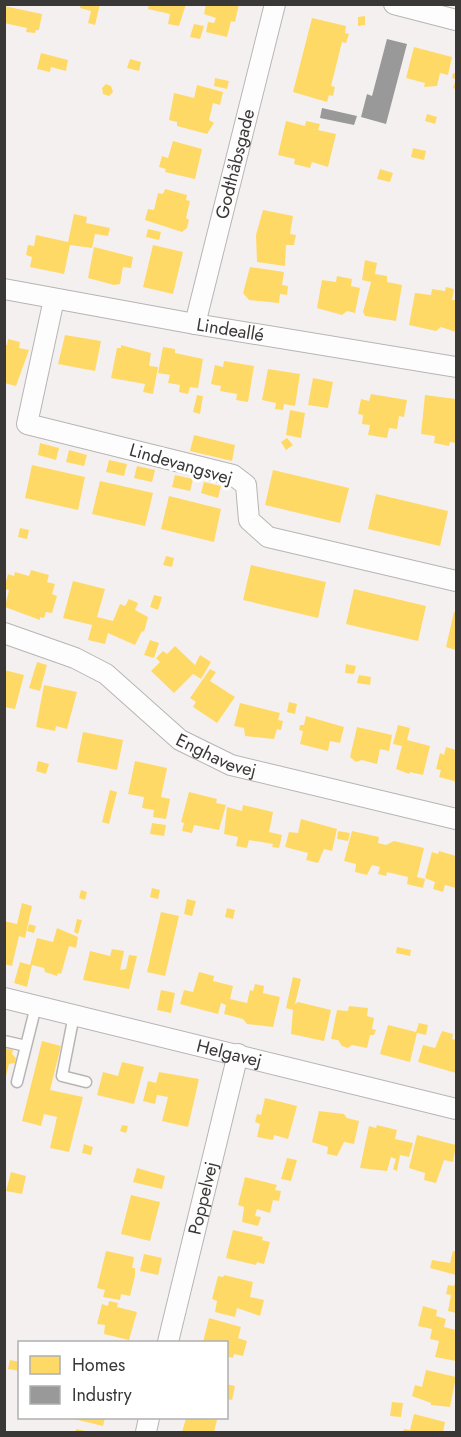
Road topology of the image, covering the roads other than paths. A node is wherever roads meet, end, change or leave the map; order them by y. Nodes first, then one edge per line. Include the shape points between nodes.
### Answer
1 (275, 4) edge
2 (394, 4) edge
3 (456, 20) edge
4 (4, 289) edge
5 (54, 299) junction
6 (195, 324) junction
7 (456, 367) edge
8 (456, 581) edge
9 (4, 633) edge
10 (456, 819) edge
11 (4, 998) edge
12 (36, 1006) junction
13 (74, 1015) junction
14 (4, 1041) edge
15 (26, 1046) junction
16 (238, 1054) junction
17 (17, 1082) dead end
18 (86, 1082) dead end
19 (456, 1109) edge
20 (168, 1341) edge

1 - 6 street, Godthåbsgade
2 - 3 street
4 - 5 street, Lindeallé
5 - 6 street, Lindeallé
5 - 8 street, Lindevangsvej via 27,424 233,475 246,485 249,520 267,537
6 - 7 street, Lindeallé
9 - 10 street, Enghavevej via 75,658 106,674 180,740 231,765
11 - 12 street, Helgavej
12 - 13 street, Helgavej
12 - 15 lane
13 - 16 street, Helgavej
13 - 18 lane via 62,1076
14 - 15 lane
15 - 17 lane
16 - 19 street, Helgavej
16 - 20 street, Poppelvej

